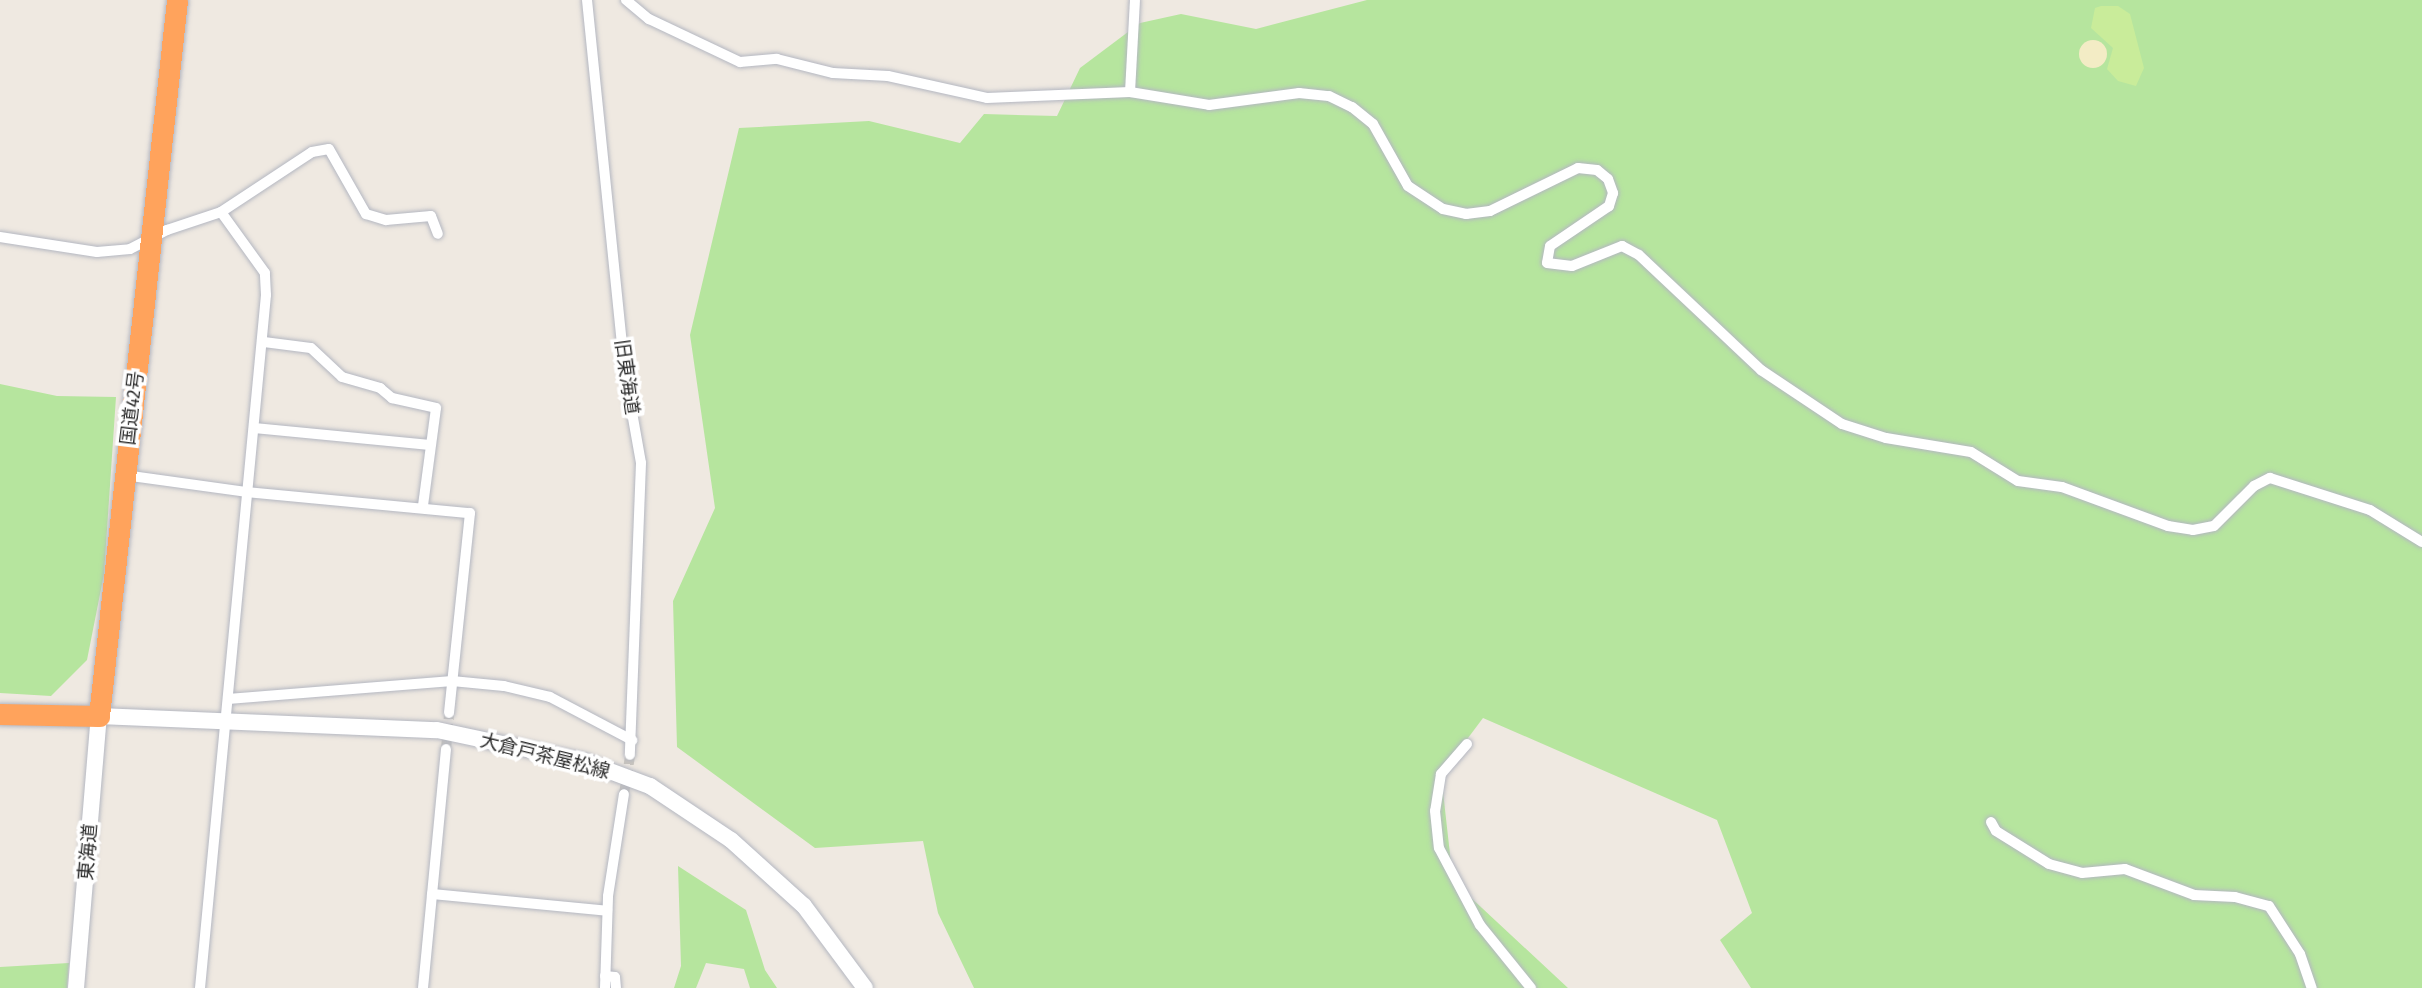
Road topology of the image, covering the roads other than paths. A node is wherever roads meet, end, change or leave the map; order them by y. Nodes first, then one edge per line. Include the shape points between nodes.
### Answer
1 (177, 0) edge
2 (587, 0) edge
3 (626, 0) edge
4 (1135, 0) edge
5 (1130, 92) junction
6 (220, 212) junction
7 (438, 233) dead end
8 (153, 235) junction
9 (0, 237) edge
10 (264, 342) junction
11 (254, 428) junction
12 (430, 445) junction
13 (124, 475) junction
14 (246, 492) junction
15 (423, 506) junction
16 (2422, 542) edge
17 (452, 681) junction
18 (228, 699) junction
19 (449, 713) tunnel mouth
20 (0, 714) edge
21 (99, 716) junction
22 (226, 723) junction
23 (632, 740) junction
24 (1467, 744) dead end
25 (446, 749) tunnel mouth
26 (630, 755) tunnel mouth
27 (624, 794) tunnel mouth
28 (1991, 822) dead end
29 (432, 894) junction
30 (607, 911) junction
31 (605, 982) edge
32 (76, 988) edge
33 (200, 988) edge
34 (423, 988) edge
35 (616, 988) edge
36 (865, 988) edge
37 (1531, 988) edge
38 (2312, 988) edge

1 - 8 highway, 国道42号
2 - 23 street, 旧東海道 via 625,373 641,463 633,594
3 - 5 street via 649,19 740,62 777,58 833,73 888,76 987,98
4 - 5 street
5 - 16 street via 1209,105 1299,93 1329,96 1373,124 1408,186 1443,209 1466,214 1490,211 1578,168 1597,170 1608,179 1613,193 1609,206 1550,246 1547,263 1572,266 1622,246 1639,254 1761,370 1842,424 1886,438 1971,452 2018,481 2063,486 2168,526 2193,530 2214,526 2254,486 2270,478 2370,510
6 - 7 street via 312,152 329,149 366,214 386,220 431,216
6 - 8 street
6 - 10 street via 265,273
8 - 9 street via 130,249 97,252
8 - 13 highway, 国道42号
10 - 11 street
10 - 12 street via 311,348 342,377 380,388 392,398 436,408
11 - 12 street
11 - 14 street
12 - 15 street
13 - 14 street
13 - 21 highway, 国道42号
14 - 15 street
14 - 18 street
15 - 17 street via 470,513
17 - 18 street
17 - 19 street
17 - 23 street via 505,686 550,697
18 - 22 street
20 - 21 highway
21 - 22 street, 大倉戸茶屋松線
21 - 32 street, 東海道
22 - 33 street
22 - 36 street, 大倉戸茶屋松線 via 437,730 583,761 650,786 731,840 804,906
23 - 26 street, 旧東海道
24 - 37 street via 1441,774 1435,811 1439,848 1480,925
25 - 29 street
27 - 30 street
28 - 38 street via 1996,831 2049,864 2082,873 2125,869 2194,895 2235,897 2269,906 2300,954
29 - 30 street
29 - 34 street
30 - 31 street
31 - 35 street via 615,977

